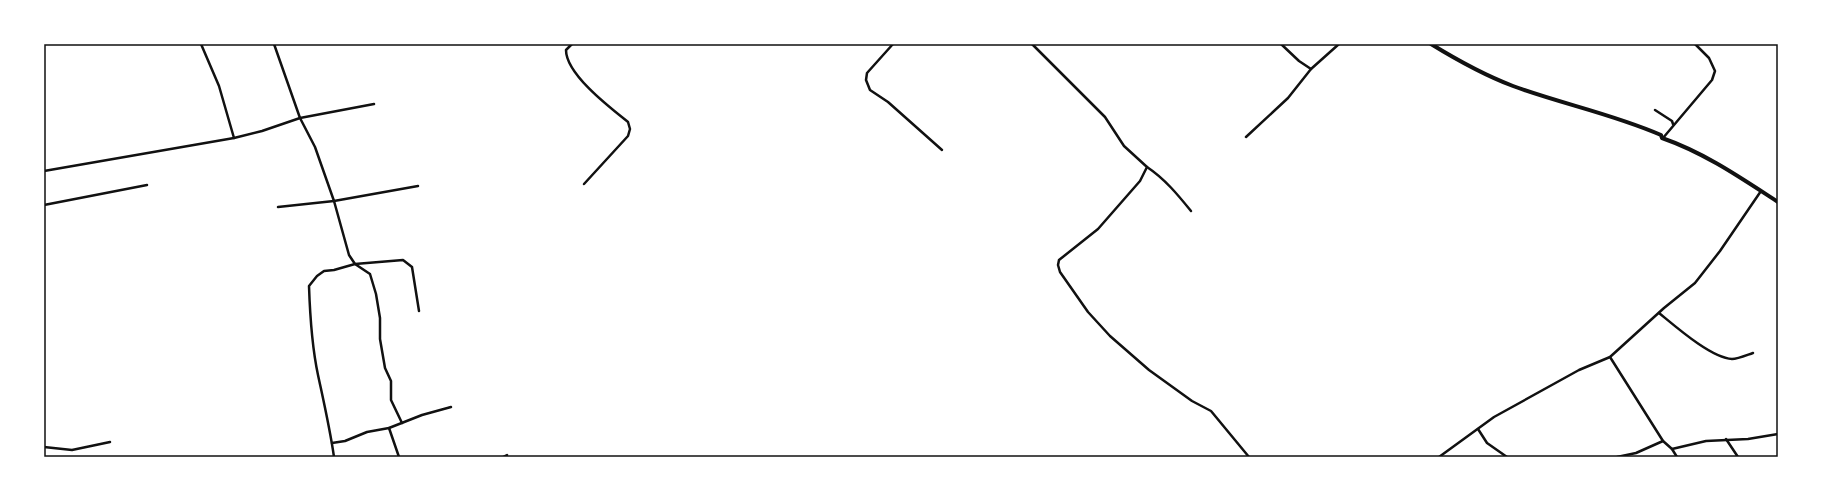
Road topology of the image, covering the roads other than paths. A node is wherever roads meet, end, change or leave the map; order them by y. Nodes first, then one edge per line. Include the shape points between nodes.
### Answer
1 (201, 44) edge
2 (274, 44) edge
3 (572, 44) edge
4 (893, 44) edge
5 (1032, 44) edge
6 (1281, 44) edge
7 (1339, 44) edge
8 (1431, 44) edge
9 (1696, 44) edge
10 (1311, 70) junction
11 (374, 104) dead end
12 (1655, 110) dead end
13 (300, 118) junction
14 (1673, 124) junction
15 (1246, 137) dead end
16 (234, 138) junction
17 (1662, 138) junction
18 (942, 150) dead end
19 (1148, 167) junction
20 (44, 171) edge
21 (584, 184) dead end
22 (147, 185) dead end
23 (418, 186) dead end
24 (1761, 191) junction
25 (334, 201) junction
26 (1778, 202) edge
27 (44, 205) edge
28 (278, 207) dead end
29 (1191, 211) dead end
30 (355, 264) junction
31 (419, 311) dead end
32 (1659, 313) junction
33 (1753, 353) dead end
34 (1610, 357) junction
35 (451, 407) dead end
36 (402, 423) junction
37 (389, 428) junction
38 (1478, 429) junction
39 (1778, 434) edge
40 (1725, 439) junction
41 (1663, 441) junction
42 (110, 442) dead end
43 (332, 443) junction
44 (44, 447) edge
45 (1672, 449) junction
46 (507, 455) dead end
47 (334, 457) edge
48 (398, 457) edge
49 (503, 457) edge
50 (1249, 457) edge
51 (1439, 457) edge
52 (1507, 457) edge
53 (1617, 457) edge
54 (1678, 457) edge
55 (1738, 457) edge

1 - 16 street via 219,86
2 - 13 street
3 - 21 street via 566,50 566,58 581,80 628,122 630,129 628,136
4 - 18 street via 867,73 867,85
5 - 19 street via 1092,103 1105,117 1124,146
6 - 10 street
7 - 10 street
8 - 17 main road via 1493,78 1636,124 1661,135
9 - 14 street via 1709,58 1715,71 1712,80
10 - 15 street via 1288,98
11 - 13 street
12 - 14 street via 1672,120
13 - 16 street
13 - 25 street via 315,147
14 - 17 street
16 - 20 street
17 - 24 main road via 1715,162
19 - 29 street via 1158,174
19 - 50 street via 1140,181 1098,229 1059,260 1059,269 1088,312 1110,336 1149,370 1192,401 1211,411
22 - 27 street
23 - 25 street
24 - 26 main road
24 - 32 street via 1695,283
25 - 28 street
25 - 30 street via 349,255
30 - 31 street via 406,261 412,267
30 - 36 street via 370,274 376,294 380,339 385,368 391,381 391,400
30 - 43 street via 324,271 308,286 318,374
32 - 33 street via 1684,334 1718,354 1733,359
32 - 34 street
34 - 38 street via 1579,370 1520,402
34 - 41 street
35 - 36 street
36 - 37 street
37 - 43 street
37 - 48 street
38 - 51 street
38 - 52 street via 1487,443
39 - 40 street via 1748,439
40 - 45 street
40 - 55 street
41 - 45 street
41 - 53 street via 1636,453
42 - 44 street via 72,450
43 - 47 street
45 - 54 street
46 - 49 street

